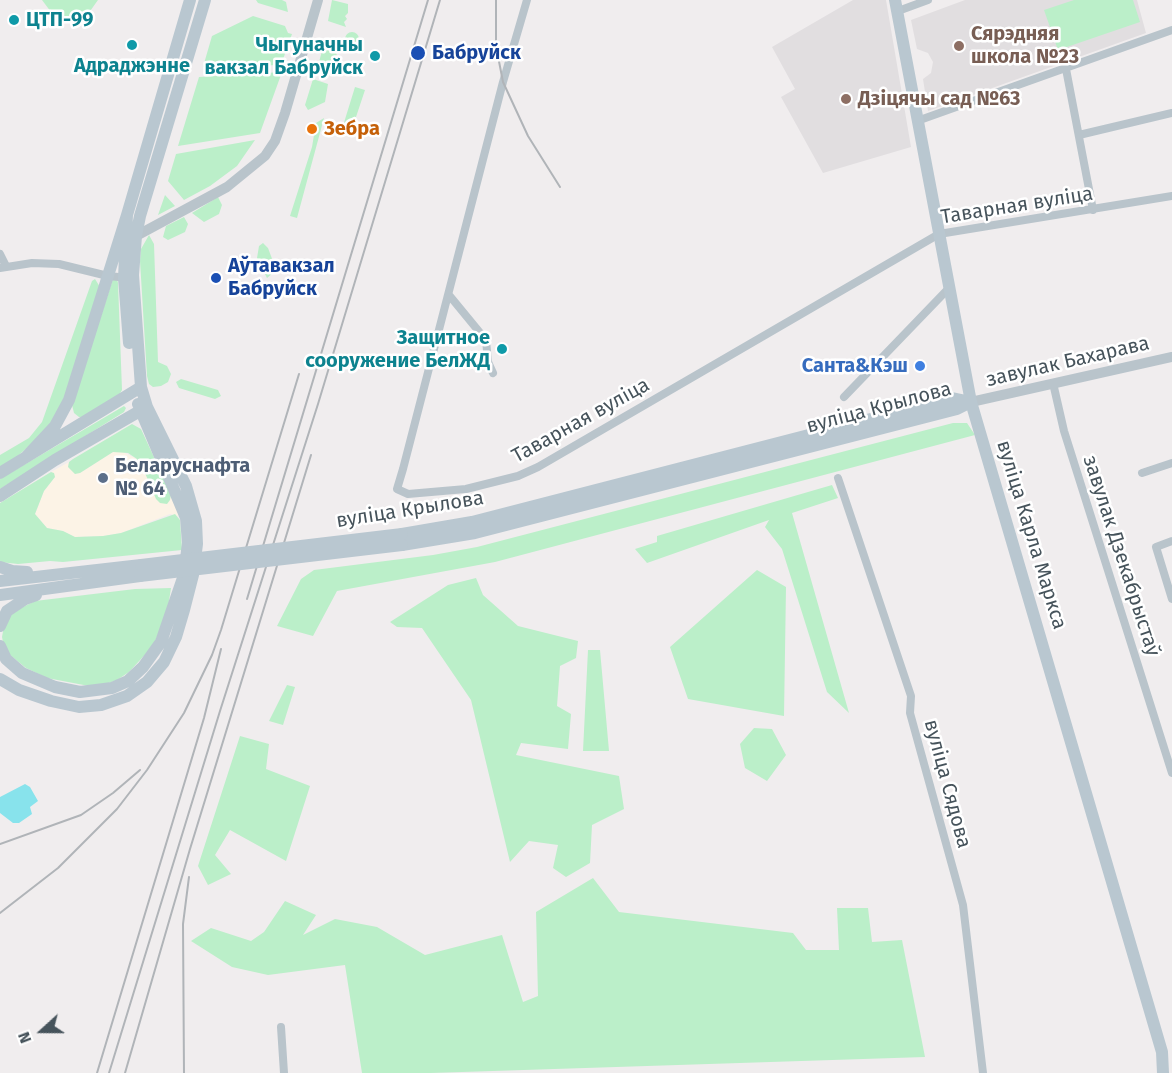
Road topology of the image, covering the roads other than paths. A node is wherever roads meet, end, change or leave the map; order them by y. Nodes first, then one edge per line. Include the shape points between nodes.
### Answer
1 (190, 0) edge
2 (205, 0) edge
3 (309, 0) edge
4 (318, 0) edge
5 (527, 0) edge
6 (928, 0) edge
7 (896, 5) edge
8 (314, 12) junction
9 (1172, 30) edge
10 (1066, 69) junction
11 (1172, 112) edge
12 (917, 121) junction
13 (1080, 135) junction
14 (1172, 196) edge
15 (1094, 210) junction
16 (127, 215) junction
17 (939, 234) junction
18 (136, 236) junction
19 (0, 254) edge
20 (3, 267) edge
21 (108, 276) junction
22 (129, 278) junction
23 (949, 288) junction
24 (449, 295) junction
25 (1172, 357) edge
26 (493, 373) dead end
27 (1053, 383) junction
28 (137, 390) junction
29 (844, 397) dead end
30 (971, 402) junction
31 (143, 409) junction
32 (27, 457) junction
33 (1172, 463) edge
34 (0, 473) edge
35 (1142, 473) dead end
36 (838, 478) dead end
37 (0, 496) edge
38 (1172, 542) edge
39 (0, 567) edge
40 (0, 581) edge
41 (56, 581) junction
42 (0, 595) edge
43 (1172, 599) edge
44 (0, 626) edge
45 (0, 646) edge
46 (0, 679) edge
47 (1172, 772) edge
48 (281, 1027) dead end
49 (1167, 1051) edge
50 (284, 1073) edge
51 (983, 1073) edge
52 (1163, 1073) edge

1 - 16 main road
2 - 18 main road
3 - 8 street
4 - 8 street
5 - 24 street, Таварная вуліца
6 - 7 street
7 - 12 main road, вуліца Карла Маркса
8 - 18 street via 285,113 265,156 227,187
9 - 10 street
10 - 12 street
10 - 13 street
11 - 13 street
12 - 17 main road, вуліца Карла Маркса
13 - 15 street
14 - 15 street, Таварная вуліца
15 - 17 street, Таварная вуліца
16 - 21 main road
16 - 22 main road
17 - 23 main road, вуліца Карла Маркса
17 - 24 street, Таварная вуліца via 538,468 466,489 408,494 397,489
18 - 22 main road
19 - 20 street
20 - 21 street via 59,264
21 - 22 street
21 - 32 main road via 69,399 55,426
22 - 28 main road
23 - 29 street
23 - 30 main road, вуліца Карла Маркса
24 - 26 street via 486,340
25 - 27 street, завулак Бахарава
27 - 30 street, завулак Бахарава
27 - 47 street, завулак Дзекабрыстаў via 1064,431
28 - 31 main road
28 - 32 main road
30 - 41 main road, вуліца Крылова, bridge via 952,398 402,539
30 - 49 main road, вуліца Карла Маркса
31 - 37 main road
31 - 45 main road via 186,518 188,543 184,575 161,642 128,681 112,688 80,692 21,673 6,659
31 - 46 main road via 186,486 196,521 193,575 176,637 164,662 147,682 127,696 101,705 79,707 51,702
32 - 34 main road
33 - 35 street
36 - 51 street, вуліца Сядова via 911,696 910,713 963,905
38 - 43 street via 1156,547
39 - 41 main road
40 - 41 main road, вуліца Крылова
41 - 42 main road, вуліца Крылова
41 - 44 main road via 7,611
48 - 50 street
49 - 52 main road, вуліца Карла Маркса

